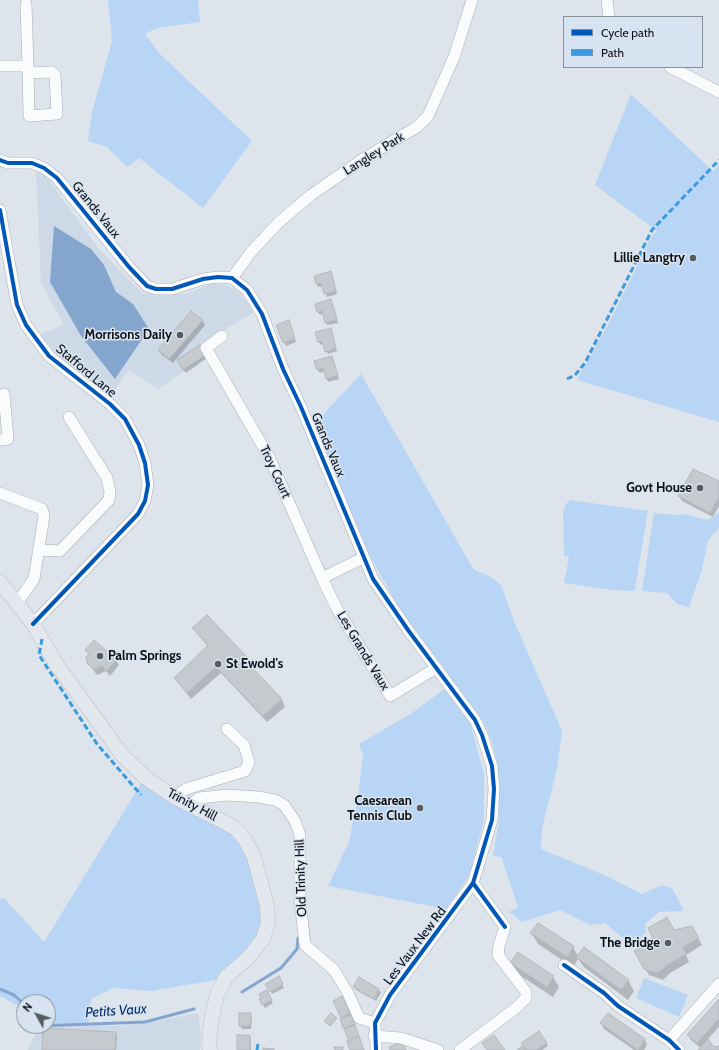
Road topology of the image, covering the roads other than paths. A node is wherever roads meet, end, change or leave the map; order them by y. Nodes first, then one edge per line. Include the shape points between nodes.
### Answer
1 (472, 0) edge
2 (607, 0) edge
3 (26, 4) dead end
4 (608, 16) edge
5 (0, 66) edge
6 (672, 68) edge
7 (28, 69) junction
8 (719, 92) edge
9 (0, 160) edge
10 (0, 210) edge
11 (232, 278) junction
12 (222, 336) dead end
13 (0, 395) edge
14 (69, 418) dead end
15 (0, 440) edge
16 (0, 493) edge
17 (39, 550) junction
18 (363, 558) junction
19 (322, 578) junction
20 (0, 582) edge
21 (17, 603) junction
22 (33, 624) junction
23 (436, 668) junction
24 (227, 729) dead end
25 (174, 797) junction
26 (190, 805) junction
27 (473, 883) junction
28 (564, 965) dead end
29 (719, 984) edge
30 (375, 1023) junction
31 (374, 1036) junction
32 (669, 1040) junction
33 (210, 1050) edge
34 (376, 1050) edge
35 (438, 1050) edge
36 (460, 1050) edge
37 (679, 1050) edge

1 - 11 street, Langley Park via 454,57 428,116 417,127 363,159 311,195 251,252
2 - 4 street
3 - 7 street
5 - 7 street
6 - 8 street
7 - 7 street via 52,72 56,75 57,114 29,116
9 - 11 street, Grands Vaux via 8,163 32,163 57,178 147,286 172,289 203,279
10 - 22 street, Stafford Lane via 17,305 26,325 49,356 125,419 139,445 148,485 145,501 138,514
11 - 18 street, Grands Vaux via 247,290 262,314
12 - 19 street, Troy Court via 206,348 269,457
13 - 15 street via 4,394 8,439
14 - 17 street via 107,478 109,500 60,551
16 - 17 street via 42,509 44,516
17 - 21 street via 34,579
18 - 19 street
18 - 23 street, Grands Vaux via 373,579
19 - 23 street, Les Grands Vaux via 336,607 390,696
20 - 21 main road, Trinity Hill
21 - 22 main road, Trinity Hill
22 - 25 main road, Trinity Hill via 58,665 122,755 146,778
23 - 27 street, Grands Vaux via 475,720 492,766 492,820
24 - 25 street via 244,745 249,762 245,771 186,789
25 - 26 main road, Trinity Hill
26 - 30 street, Old Trinity Hill via 199,798 228,794 275,800 284,805 296,821 300,835 300,900 305,945 334,970 359,1018
26 - 33 main road, Trinity Hill via 226,822 244,838 254,857 267,906 268,923 263,939 249,957 226,976 217,995 210,1021
27 - 30 street, Les Vaux New Rd via 390,995
27 - 36 street via 505,927 498,955 526,992 526,998
28 - 32 street
29 - 32 street
30 - 31 street
31 - 34 street
31 - 35 street via 401,1038
32 - 37 street

